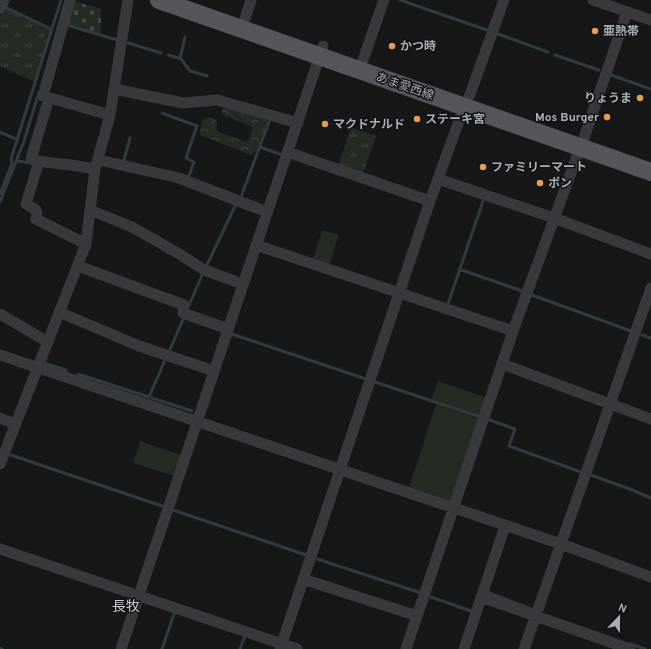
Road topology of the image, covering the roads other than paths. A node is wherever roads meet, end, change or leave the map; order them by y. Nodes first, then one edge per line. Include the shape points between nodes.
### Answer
1 (4, 0) edge
2 (70, 0) edge
3 (128, 0) edge
4 (159, 0) edge
5 (192, 0) edge
6 (251, 0) edge
7 (384, 0) edge
8 (504, 0) edge
9 (593, 0) edge
10 (0, 8) edge
11 (627, 12) junction
12 (244, 19) junction
13 (651, 20) edge
14 (322, 51) junction
15 (363, 60) junction
16 (114, 88) junction
17 (49, 98) junction
18 (466, 102) junction
19 (110, 114) junction
20 (298, 123) junction
21 (582, 143) junction
22 (288, 152) junction
23 (39, 161) junction
24 (651, 162) edge
25 (97, 164) junction
26 (651, 172) edge
27 (438, 179) junction
28 (430, 201) junction
29 (90, 210) junction
30 (267, 212) junction
31 (554, 218) junction
32 (86, 244) junction
33 (256, 245) junction
34 (651, 254) edge
35 (78, 266) junction
36 (243, 284) junction
37 (651, 288) edge
38 (399, 293) junction
39 (59, 312) junction
40 (0, 314) edge
41 (228, 328) junction
42 (513, 331) junction
43 (48, 342) junction
44 (0, 355) edge
45 (502, 364) junction
46 (37, 367) junction
47 (214, 371) junction
48 (610, 404) junction
49 (0, 418) edge
50 (651, 419) edge
51 (197, 421) junction
52 (15, 424) junction
53 (0, 464) edge
54 (340, 470) junction
55 (454, 508) junction
56 (505, 526) junction
57 (560, 544) junction
58 (0, 549) edge
59 (651, 576) edge
60 (303, 579) junction
61 (139, 595) junction
62 (481, 597) junction
63 (417, 616) junction
64 (535, 616) junction
65 (280, 646) edge
66 (121, 649) edge
67 (297, 649) edge
68 (406, 649) edge
69 (464, 649) edge
70 (524, 649) edge
71 (630, 649) edge

1 - 10 street
2 - 17 street via 43,96
3 - 16 street
4 - 14 main road, あま愛西線
5 - 12 main road, あま愛西線
6 - 12 street
7 - 15 street
8 - 18 street
9 - 11 street
11 - 13 street
11 - 21 street
12 - 14 main road, あま愛西線
14 - 15 main road, あま愛西線
14 - 18 main road, あま愛西線
14 - 20 street
15 - 18 main road, あま愛西線
16 - 19 street
16 - 20 street via 183,103 217,100
17 - 19 street
17 - 23 street via 31,159
18 - 21 main road, あま愛西線
18 - 27 street
19 - 25 street
20 - 22 street
21 - 24 main road, あま愛西線
21 - 26 main road, あま愛西線
21 - 31 street
22 - 28 street
22 - 30 street
23 - 25 street via 71,165
23 - 32 street via 26,204 36,210 36,219
25 - 29 street
25 - 30 street via 179,178
27 - 28 street
27 - 31 street
28 - 38 street
29 - 32 street
29 - 36 street via 132,227 204,270
30 - 33 street
31 - 34 street
31 - 42 street
32 - 35 street
33 - 36 street
33 - 38 street
35 - 39 street
35 - 41 street via 184,305 183,313
36 - 41 street
37 - 48 street
38 - 42 street
38 - 54 street
39 - 43 street
39 - 47 street via 139,346
40 - 43 street
41 - 47 street
42 - 45 street
43 - 46 street
44 - 46 street
45 - 48 street
45 - 55 street
46 - 51 street
46 - 52 street
47 - 51 street
48 - 50 street
48 - 57 street
49 - 52 street
51 - 54 street
51 - 61 street
52 - 53 street
54 - 55 street
54 - 60 street
55 - 56 street
55 - 63 street
56 - 57 street
56 - 62 street
57 - 59 street
57 - 64 street
58 - 61 street
60 - 63 street
60 - 65 street
61 - 65 street
61 - 66 street
62 - 64 street
62 - 69 street
63 - 68 street
64 - 70 street
64 - 71 street
65 - 67 street

